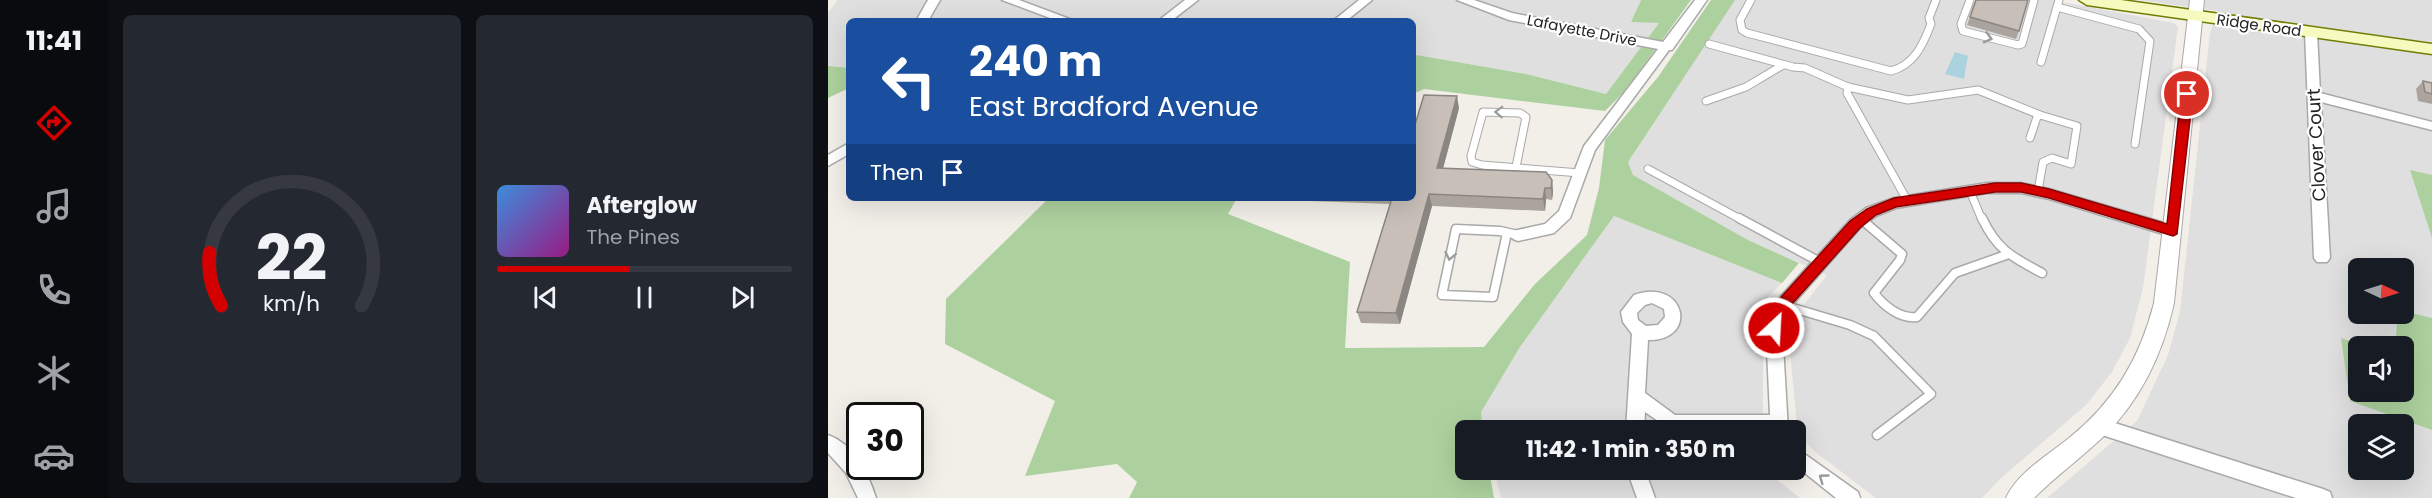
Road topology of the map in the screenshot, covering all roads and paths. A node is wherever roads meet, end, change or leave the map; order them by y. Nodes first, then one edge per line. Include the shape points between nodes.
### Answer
1 (934, 0) edge
2 (1008, 0) edge
3 (1192, 0) edge
4 (1366, 0) edge
5 (1462, 0) edge
6 (1701, 0) edge
7 (1751, 0) edge
8 (1936, 0) edge
9 (1970, 0) edge
10 (2034, 0) edge
11 (2087, 0) edge
12 (2058, 3) edge
13 (2196, 8) edge
14 (924, 18) edge
15 (1060, 18) edge
16 (1168, 18) edge
17 (1343, 18) edge
18 (2311, 33) junction
19 (1709, 44) dead end
20 (1668, 47) junction
21 (2432, 49) edge
22 (2041, 62) dead end
23 (1783, 65) junction
24 (1848, 87) junction
25 (2314, 96) junction
26 (1706, 101) dead end
27 (2040, 115) junction
28 (2432, 126) edge
29 (2030, 138) dead end
30 (2135, 144) dead end
31 (846, 150) edge
32 (828, 161) edge
33 (1516, 167) junction
34 (1648, 169) dead end
35 (1580, 173) junction
36 (1970, 191) junction
37 (2038, 191) junction
38 (1907, 200) junction
39 (1862, 219) junction
40 (2173, 231) junction
41 (1513, 234) junction
42 (2006, 255) junction
43 (2322, 258) dead end
44 (1820, 262) junction
45 (2042, 273) dead end
46 (1783, 305) junction
47 (1640, 332) dead end
48 (1636, 396) junction
49 (1635, 420) edge
50 (1660, 420) edge
51 (1778, 420) edge
52 (2099, 426) junction
53 (1877, 435) dead end
54 (828, 442) edge
55 (1806, 464) edge
56 (1640, 480) edge
57 (867, 498) edge
58 (1646, 498) edge
59 (1851, 498) edge
60 (2018, 498) edge
61 (2323, 498) edge

1 - 14 street
2 - 15 street
3 - 16 street
4 - 17 street
5 - 20 street, Lafayette Drive via 1509,16
6 - 20 street
7 - 8 lane via 1740,20 1747,33 1891,71 1904,67 1924,43
9 -> 10 lane via 1961,24 1963,30 2018,45 2022,44
11 - 13 main road, Ridge Road
12 - 22 lane
12 - 30 lane via 2139,29 2150,41
13 - 18 main road, Ridge Road
13 - 40 street
18 - 21 main road, Ridge Road
18 - 25 street, Clover Court
19 - 23 lane
20 - 35 street via 1589,149
23 - 24 lane via 1805,68
23 - 26 lane via 1746,87
24 - 27 lane via 1908,100 1978,90
24 - 38 lane via 1847,93
25 - 28 street
25 - 43 street, Clover Court
27 - 29 lane
27 - 37 lane via 2077,126 2071,164 2052,158 2043,162
31 - 32 street
33 -> 33 lane via 1526,117 1483,112 1471,160 1482,165
33 - 35 lane
34 - 44 lane
35 - 41 street via 1565,214 1549,229
36 - 37 street via 2004,187
36 - 38 street
36 - 42 lane via 1993,242
37 - 40 street
38 - 39 street
39 - 42 lane via 1902,254 1874,293 1908,318 1917,317 1955,273
39 - 44 street
40 - 52 street via 2164,303 2154,342 2136,380
41 -> 41 lane via 1456,229 1442,295 1493,297
42 - 45 lane
44 - 46 street
46 - 51 street via 1774,328
46 - 53 lane via 1874,336 1931,393
47 - 48 street
48 - 49 street
48 - 50 street
52 - 60 street via 2037,476
52 - 61 street
54 - 57 street via 854,468
59 -> 55 street
56 - 58 street

